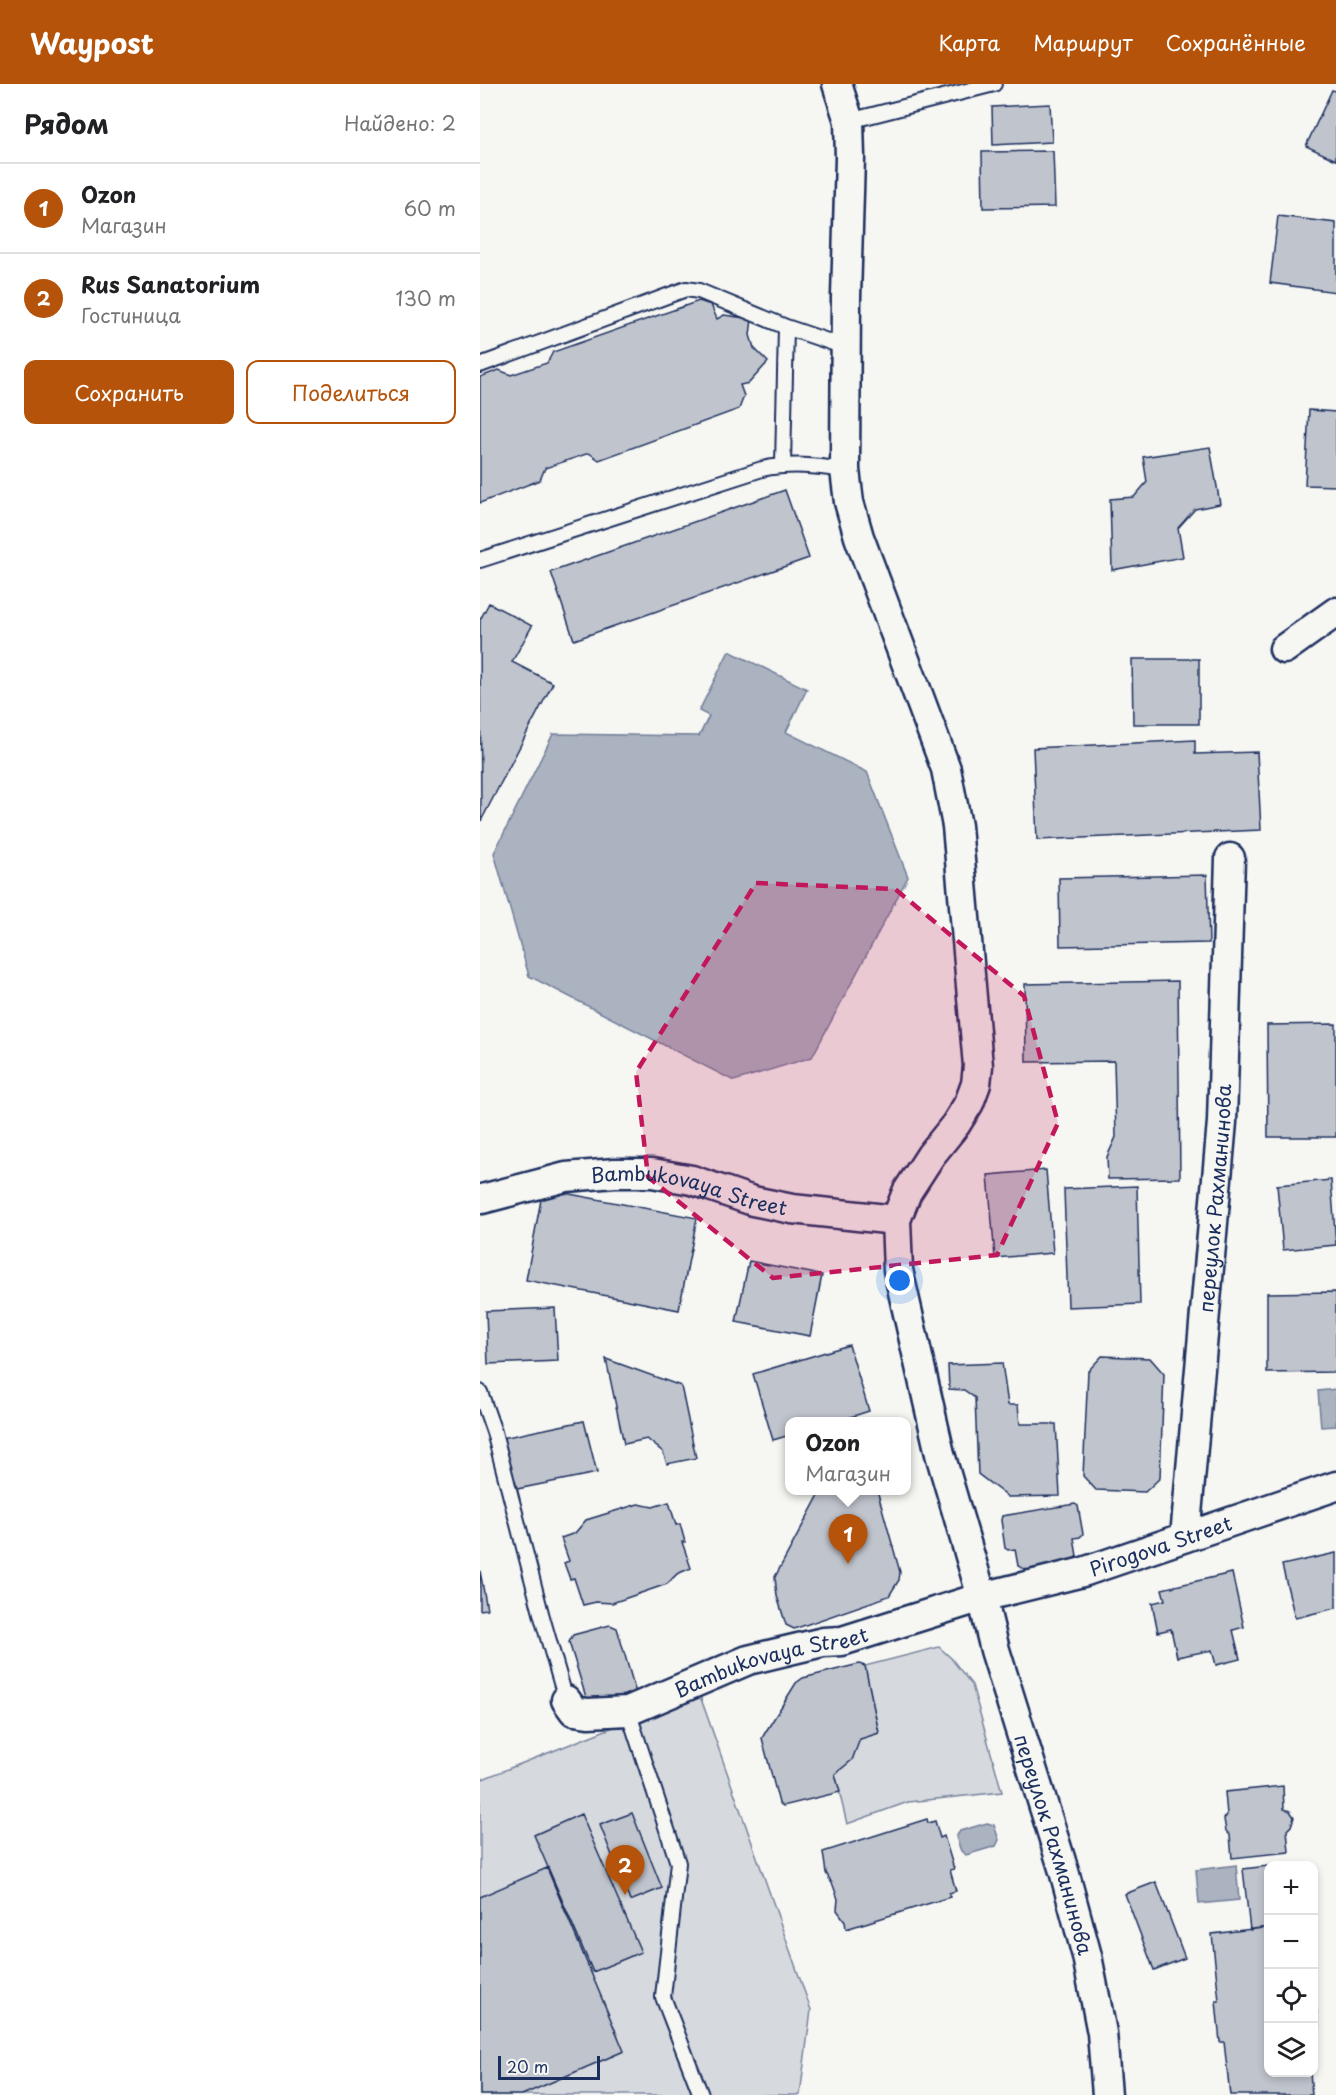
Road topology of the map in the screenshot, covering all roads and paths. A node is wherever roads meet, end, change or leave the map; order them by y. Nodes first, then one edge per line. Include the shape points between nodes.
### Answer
1 (837, 84) edge
2 (994, 84) edge
3 (849, 121) junction
4 (786, 327) junction
5 (845, 348) junction
6 (480, 365) edge
7 (783, 465) junction
8 (845, 470) junction
9 (480, 560) edge
10 (1336, 612) edge
11 (1284, 649) dead end
12 (1230, 858) dead end
13 (482, 1199) dead end
14 (896, 1220) junction
15 (480, 1392) edge
16 (1336, 1486) edge
17 (1185, 1537) junction
18 (982, 1597) junction
19 (566, 1700) joint
20 (628, 1711) junction
21 (701, 2095) edge
22 (1107, 2095) edge

1 - 3 street
2 - 3 lane
3 - 5 street
4 - 5 lane
4 - 6 lane via 686,289
4 - 7 lane
5 - 8 street
7 - 8 lane
7 - 9 lane
8 - 14 street via 859,537 946,769 957,826 978,1066 969,1103 907,1192
10 - 11 street
12 - 17 street, переулок Рахманинова via 1222,1122
13 - 14 street, Bambukovaya Street via 566,1177 652,1173 692,1180 753,1201 792,1209
14 - 18 street, переулок Рахманинова via 898,1270 935,1431
15 - 19 lane
16 - 17 street, Pirogova Street
17 - 18 street, Pirogova Street via 1083,1572
18 - 20 street, Bambukovaya Street via 842,1641 748,1660
18 - 22 street, переулок Рахманинова via 1087,1956 1102,2033
19 - 20 street, Bambukovaya Street via 574,1711
20 - 21 lane via 678,1863 663,1997

